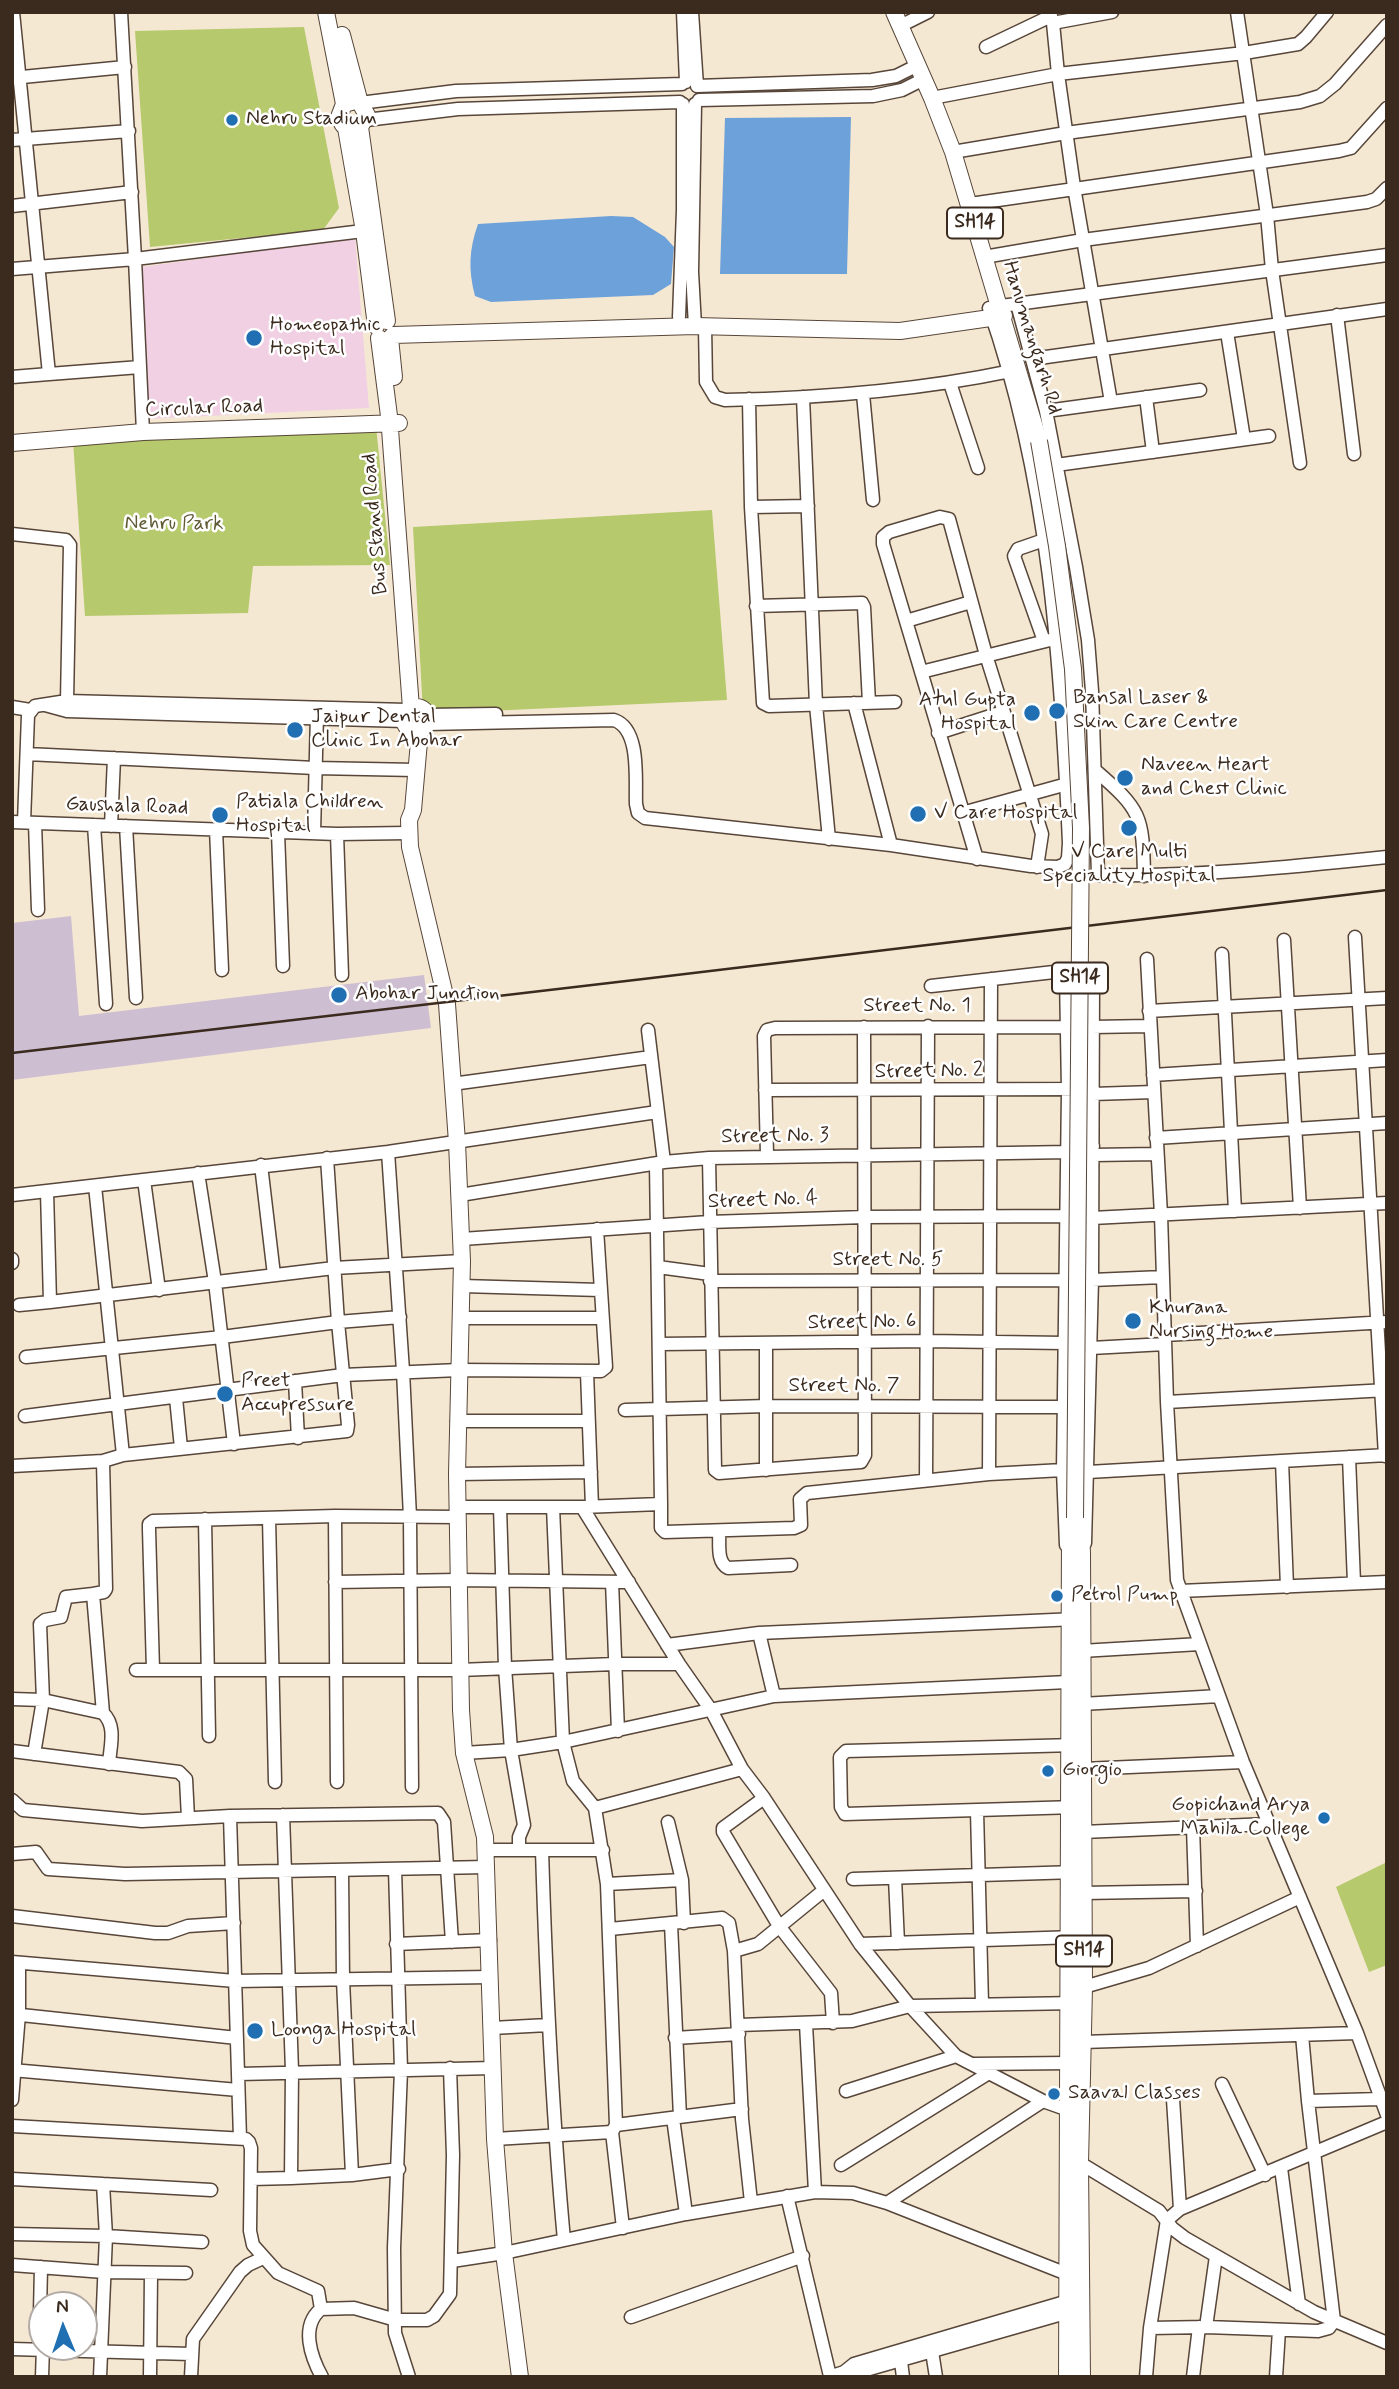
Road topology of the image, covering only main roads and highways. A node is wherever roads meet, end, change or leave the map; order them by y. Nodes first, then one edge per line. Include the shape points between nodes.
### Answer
1 (326, 12) edge
2 (336, 12) edge
3 (897, 19) edge
4 (352, 104) junction
5 (358, 125) junction
6 (1001, 311) junction
7 (387, 331) junction
8 (393, 419) junction
9 (143, 428) junction
10 (12, 435) edge
11 (12, 443) edge
12 (1074, 1619) junction
13 (1076, 1745) junction
14 (1076, 1807) junction
15 (1076, 1872) junction
16 (1077, 1937) junction
17 (1079, 1997) junction
18 (1075, 2113) junction
19 (1074, 2305) junction
20 (520, 2377) edge
21 (1067, 2377) edge
22 (1082, 2377) edge

1 - 4 main road, Bus Stand Road
2 - 4 main road, Bus Stand Road
3 - 6 main road, Hanumangarh Rd / SH14 via 953,152
4 - 5 main road, Bus Stand Road via 367,115
4 - 5 main road, Bus Stand Road via 339,117
5 - 7 main road, Bus Stand Road via 369,230
6 - 7 main road via 880,322
6 - 12 main road, Hanumangarh Rd / SH14, bridge via 1039,440 1073,669 1081,828 1075,1523 1081,1534 1075,1554
7 - 8 main road, Bus Stand Road
8 - 9 main road, Circular Road
8 - 20 main road, Bus Stand Road via 416,718 404,810 447,1004 457,1142 462,1239 457,1421 459,1670 464,1753 483,1825 486,1858 495,2139
9 - 10 main road, Circular Road
9 - 11 main road, Circular Road
12 - 13 main road, SH14 via 1068,1682
12 - 13 main road, SH14 via 1081,1651 1082,1704
13 - 14 main road, SH14
13 - 14 main road, SH14 via 1083,1769
14 - 15 main road, SH14
14 - 15 main road, SH14 via 1083,1832
15 - 16 main road, SH14
15 - 16 main road, SH14 via 1083,1893
16 - 17 main road, SH14
17 - 18 main road, SH14 via 1083,2042
17 - 18 main road, SH14 via 1069,2063
18 - 19 main road, SH14 via 1080,2163
18 - 19 main road, SH14 via 1067,2274
19 - 21 main road, SH14
19 - 22 main road, SH14

